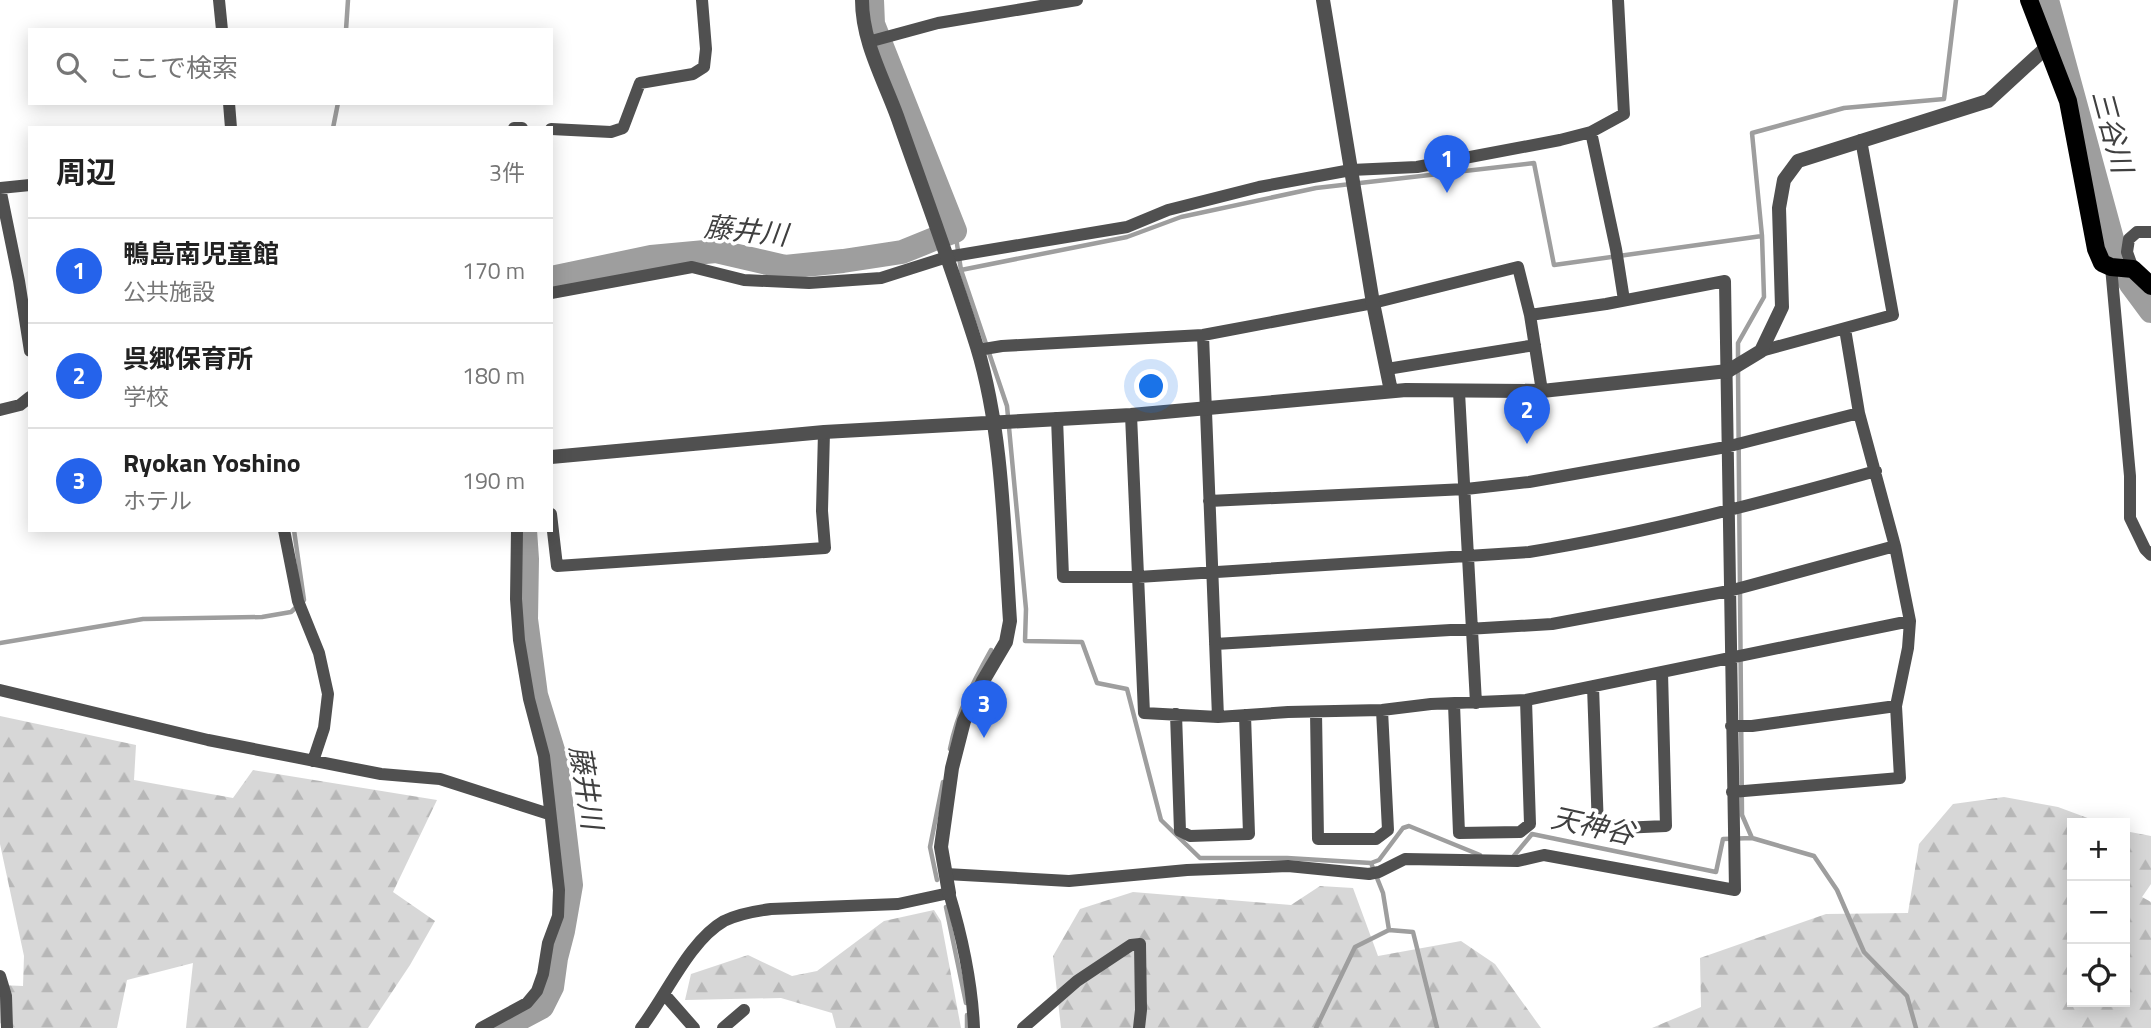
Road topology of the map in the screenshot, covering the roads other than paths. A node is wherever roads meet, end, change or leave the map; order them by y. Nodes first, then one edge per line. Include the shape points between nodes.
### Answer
1 (219, 0) edge
2 (702, 0) edge
3 (862, 0) edge
4 (1077, 0) edge
5 (1323, 0) edge
6 (1618, 0) edge
7 (2029, 0) edge
8 (222, 28) edge
9 (874, 40) junction
10 (2048, 46) junction
11 (229, 105) edge
12 (231, 126) edge
13 (553, 129) edge
14 (1591, 132) junction
15 (1861, 140) junction
16 (1354, 181) junction
17 (28, 184) edge
18 (0, 188) edge
19 (2151, 232) edge
20 (947, 257) junction
21 (2121, 268) junction
22 (2151, 286) edge
23 (553, 293) edge
24 (1624, 300) junction
25 (1373, 303) junction
26 (1530, 315) junction
27 (1845, 328) junction
28 (28, 331) edge
29 (1203, 335) junction
30 (1535, 345) junction
31 (978, 350) junction
32 (1761, 351) junction
33 (1387, 369) junction
34 (1728, 371) junction
35 (1391, 391) junction
36 (1542, 391) junction
37 (1459, 392) junction
38 (28, 399) edge
39 (0, 410) edge
40 (1205, 410) junction
41 (1859, 413) junction
42 (1131, 415) junction
43 (1057, 418) junction
44 (994, 421) junction
45 (824, 432) junction
46 (1726, 447) junction
47 (553, 457) edge
48 (1876, 471) junction
49 (1466, 489) junction
50 (1209, 501) junction
51 (1729, 510) junction
52 (553, 531) edge
53 (284, 532) edge
54 (517, 532) edge
55 (1895, 546) junction
56 (2151, 555) edge
57 (1470, 556) junction
58 (1211, 573) junction
59 (1138, 577) junction
60 (1729, 591) junction
61 (1910, 621) junction
62 (1473, 630) junction
63 (1215, 644) junction
64 (1730, 658) junction
65 (1662, 672) junction
66 (1593, 686) junction
67 (0, 690) edge
68 (1526, 700) junction
69 (1454, 704) junction
70 (1476, 704) junction
71 (1896, 706) junction
72 (1382, 710) junction
73 (1316, 712) junction
74 (1176, 715) junction
75 (1245, 715) junction
76 (1218, 717) junction
77 (1731, 726) junction
78 (313, 761) junction
79 (1732, 792) junction
80 (549, 814) junction
81 (946, 874) junction
82 (950, 893) junction
83 (0, 975) edge
84 (665, 995) junction
85 (744, 1010) dead end
86 (7, 1028) edge
87 (481, 1028) edge
88 (640, 1028) edge
89 (694, 1028) edge
90 (723, 1028) edge
91 (974, 1028) edge
92 (1023, 1028) edge
93 (1139, 1028) edge

1 - 8 street
2 - 13 street via 704,67 693,74 640,83 624,128 611,132
3 - 9 street via 862,19
4 - 9 street via 938,23
5 - 16 street
6 - 14 street via 1625,114
7 - 10 main road
9 - 20 street via 881,72
10 - 15 street via 1988,101
10 - 21 main road via 2068,101 2096,249 2102,263
11 - 12 street
14 - 16 street
14 - 24 street
15 - 27 street via 1893,315
15 - 32 street via 1798,161 1784,180 1779,208 1782,307
16 - 20 street via 1259,187 1168,210 1127,227
16 - 25 street
17 - 18 street
18 - 28 street
19 - 21 street via 2137,232 2129,239
20 - 23 street via 881,278 796,283 744,280 692,267
20 - 31 street
21 - 22 main road
21 - 56 street via 2130,518
24 - 26 street
24 - 34 street via 1725,281
25 - 26 street via 1518,267
25 - 29 street
25 - 33 street
26 - 30 street
27 - 32 street
27 - 41 street
29 - 31 street
29 - 40 street
30 - 33 street
30 - 36 street
31 - 44 street
32 - 34 street
33 - 35 street
34 - 36 street
34 - 46 street
35 - 37 street
35 - 40 street
36 - 37 street
37 - 49 street
38 - 39 street
40 - 42 street
40 - 50 street
41 - 46 street
41 - 48 street
42 - 43 street
42 - 59 street
43 - 44 street
43 - 59 street via 1063,578
44 - 45 street
44 - 81 street via 1010,621 1006,642 964,721 952,768 941,847
45 - 47 street
45 - 52 street via 825,548 557,566
46 - 49 street
46 - 51 street
48 - 51 street
48 - 55 street
49 - 50 street
49 - 57 street
50 - 58 street
51 - 57 street via 1590,542
51 - 60 street
53 - 78 street via 299,605 319,653 328,694 324,728
54 - 80 street via 519,640 544,756
55 - 60 street
55 - 61 street
57 - 58 street
57 - 62 street
58 - 59 street
58 - 63 street
59 - 74 street via 1143,713
60 - 62 street via 1552,624
60 - 64 street
61 - 64 street
61 - 71 street
62 - 63 street
62 - 70 street
63 - 76 street
64 - 65 street
64 - 77 street
65 - 66 street
65 - 66 street via 1666,826 1598,829
66 - 68 street
67 - 78 street
68 - 69 street via 1530,824 1520,832 1459,833
68 - 70 street
69 - 70 street
69 - 72 street
71 - 77 street
71 - 79 street via 1900,778
72 - 73 street
72 - 73 street via 1388,830 1376,839 1318,839
73 - 75 street
74 - 75 street via 1180,831 1190,836 1249,834
74 - 76 street
75 - 76 street
77 - 79 street
78 - 80 street via 440,779
79 - 81 street via 1735,891 1544,855 1518,861 1405,859 1374,873 1288,866 1069,881
80 - 87 street via 559,890 558,916 543,975 527,1003
81 - 82 street
82 - 84 street via 898,904 771,909 738,916 722,922 700,942
82 - 91 street
83 - 86 street
84 - 88 street
84 - 89 street
85 - 90 street
92 - 93 street via 1077,981 1131,945 1140,944

